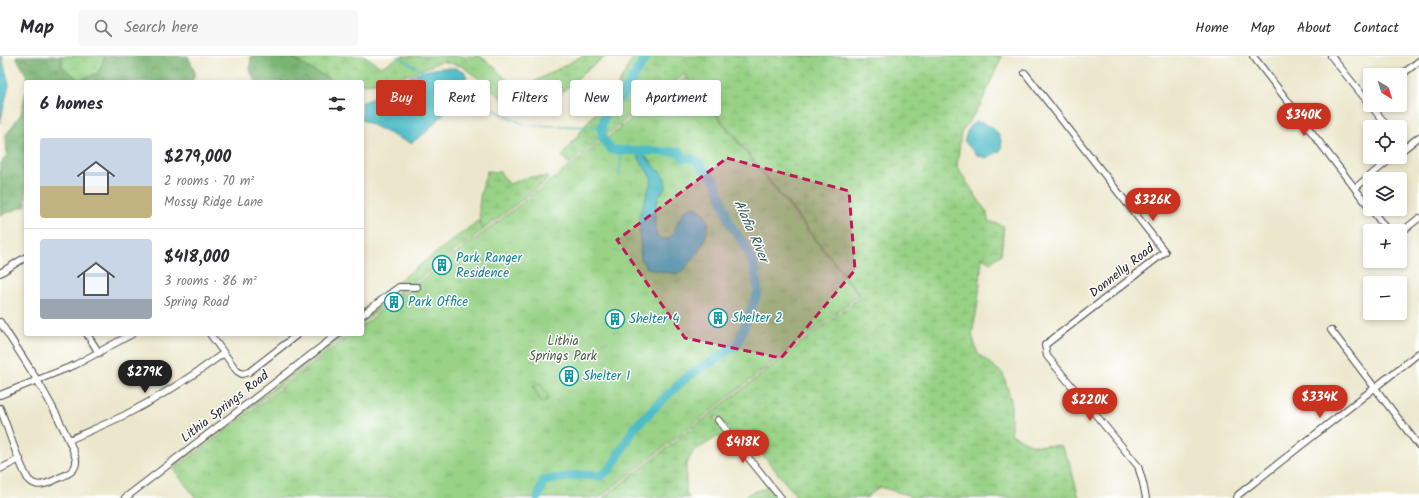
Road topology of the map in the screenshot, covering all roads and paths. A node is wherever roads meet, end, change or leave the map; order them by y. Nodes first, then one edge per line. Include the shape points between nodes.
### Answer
1 (1253, 56) edge
2 (1331, 56) edge
3 (1412, 56) edge
4 (1418, 62) edge
5 (1407, 71) edge
6 (1025, 73) dead end
7 (1363, 95) edge
8 (1377, 112) edge
9 (1383, 120) edge
10 (1419, 137) edge
11 (1407, 146) edge
12 (1384, 164) edge
13 (1355, 188) junction
14 (1363, 199) edge
15 (1376, 216) edge
16 (1419, 218) edge
17 (1382, 224) edge
18 (1407, 228) edge
19 (24, 258) edge
20 (0, 273) edge
21 (417, 287) dead end
22 (364, 313) edge
23 (0, 322) edge
24 (1331, 330) dead end
25 (89, 336) edge
26 (129, 336) edge
27 (211, 336) edge
28 (295, 336) edge
29 (335, 336) edge
30 (99, 353) junction
31 (224, 353) junction
32 (1419, 353) edge
33 (38, 380) junction
34 (1373, 388) junction
35 (0, 395) edge
36 (0, 408) edge
37 (718, 420) dead end
38 (69, 440) junction
39 (1419, 446) edge
40 (20, 460) junction
41 (0, 470) edge
42 (125, 498) edge
43 (781, 498) edge
44 (1146, 498) edge
45 (1237, 498) edge

1 - 13 street
2 - 7 street
3 - 4 street
4 - 5 street
6 - 44 street, Donnelly Road via 1165,252 1045,345 1047,356 1138,466
8 - 9 street
10 - 11 street
12 - 13 street
13 - 14 street
15 - 17 street
16 - 18 street
19 - 20 street
21 - 22 street via 399,287
23 - 33 street
24 - 34 street
25 - 30 street
26 - 30 street
27 - 31 street
28 - 31 street via 249,372 242,374
29 - 42 street, Lithia Springs Road
30 - 33 street
31 - 38 street via 157,397
32 - 34 street
33 - 35 street
33 - 38 street
34 - 39 street
34 - 45 street
36 - 40 street
37 - 43 street
38 - 40 street via 76,461 74,468 65,475 36,485 30,481
40 - 41 street

